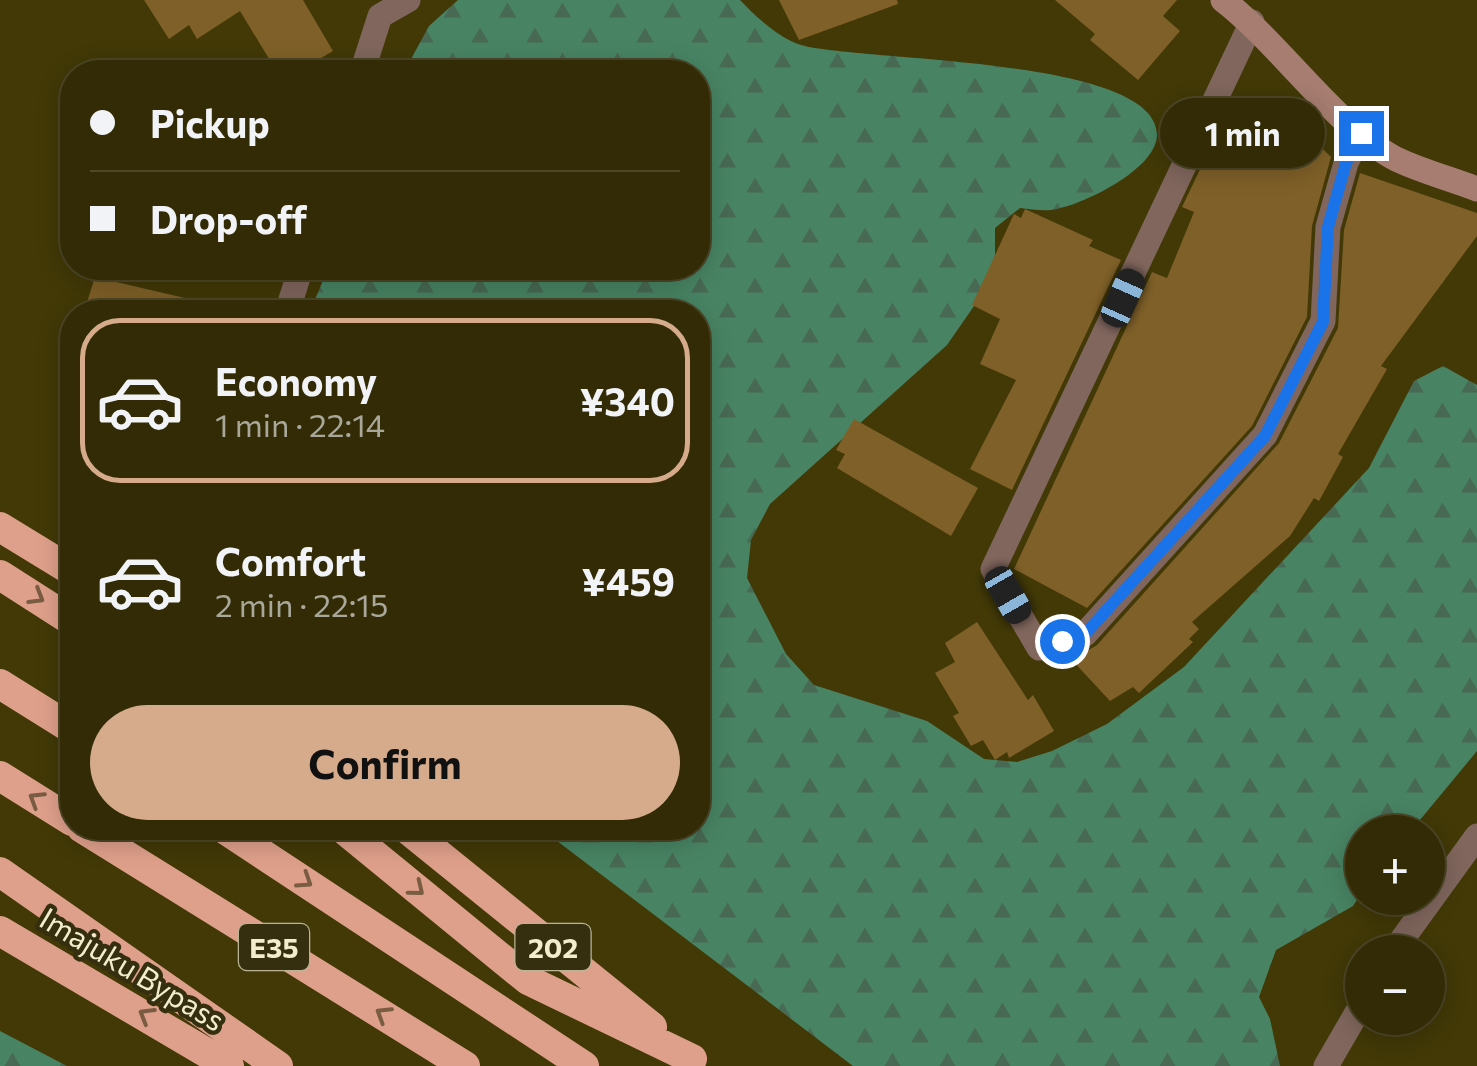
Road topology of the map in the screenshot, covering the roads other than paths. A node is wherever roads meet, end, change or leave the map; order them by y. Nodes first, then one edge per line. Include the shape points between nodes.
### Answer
1 (408, 0) edge
2 (1223, 0) edge
3 (375, 8) edge
4 (1252, 22) junction
5 (364, 60) edge
6 (1361, 133) junction
7 (1477, 188) edge
8 (0, 527) edge
9 (60, 564) edge
10 (0, 575) edge
11 (60, 613) edge
12 (0, 684) edge
13 (60, 722) edge
14 (0, 776) edge
15 (60, 814) edge
16 (1477, 836) edge
17 (101, 840) edge
18 (241, 840) edge
19 (357, 840) edge
20 (421, 840) edge
21 (0, 872) edge
22 (0, 931) edge
23 (1405, 935) edge
24 (1345, 1033) edge
25 (696, 1063) edge
26 (229, 1066) edge
27 (278, 1066) edge
28 (466, 1066) edge
29 (584, 1066) edge
30 (1326, 1066) edge

1 - 3 street
2 - 4 main road
3 - 5 street
4 - 6 main road
4 - 6 street via 994,569 1039,648 1085,634 1265,436 1323,322 1328,227
6 - 7 main road via 1395,158
8 - 9 highway
10 -> 11 highway
12 - 13 highway
15 -> 14 highway
16 - 23 street
28 -> 17 highway, E35
18 -> 29 highway, E35
19 -> 25 highway via 528,980
20 - 25 highway, 202
21 - 27 highway
26 -> 22 highway, Imajuku Bypass
24 - 30 street

